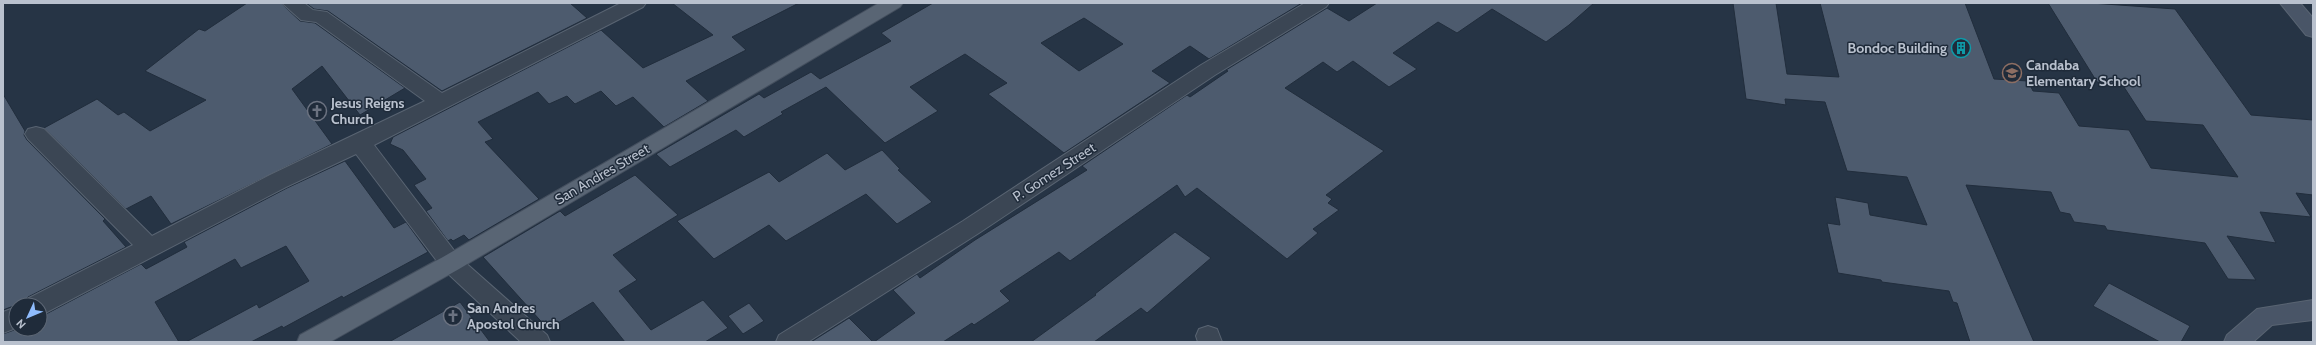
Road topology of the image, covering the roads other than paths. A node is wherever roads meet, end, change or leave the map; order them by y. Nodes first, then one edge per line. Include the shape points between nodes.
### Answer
1 (292, 3) edge
2 (636, 3) edge
3 (893, 3) edge
4 (1319, 3) edge
5 (2290, 3) edge
6 (2313, 31) edge
7 (439, 101) junction
8 (36, 134) dead end
9 (360, 142) junction
10 (149, 247) junction
11 (451, 263) junction
12 (48, 300) edge
13 (2313, 310) edge
14 (309, 342) edge
15 (538, 342) edge
16 (788, 342) edge
17 (2236, 342) edge

1 - 7 street via 308,16 320,16
2 - 7 street
3 - 11 main road, San Andres Street
4 - 16 street, P. Gomez Street via 1208,70 971,227
5 - 6 street
7 - 9 street
8 - 10 street
9 - 10 street
9 - 11 street
10 - 12 street
11 - 14 main road, San Andres Street
11 - 15 street
13 - 17 street via 2266,316

